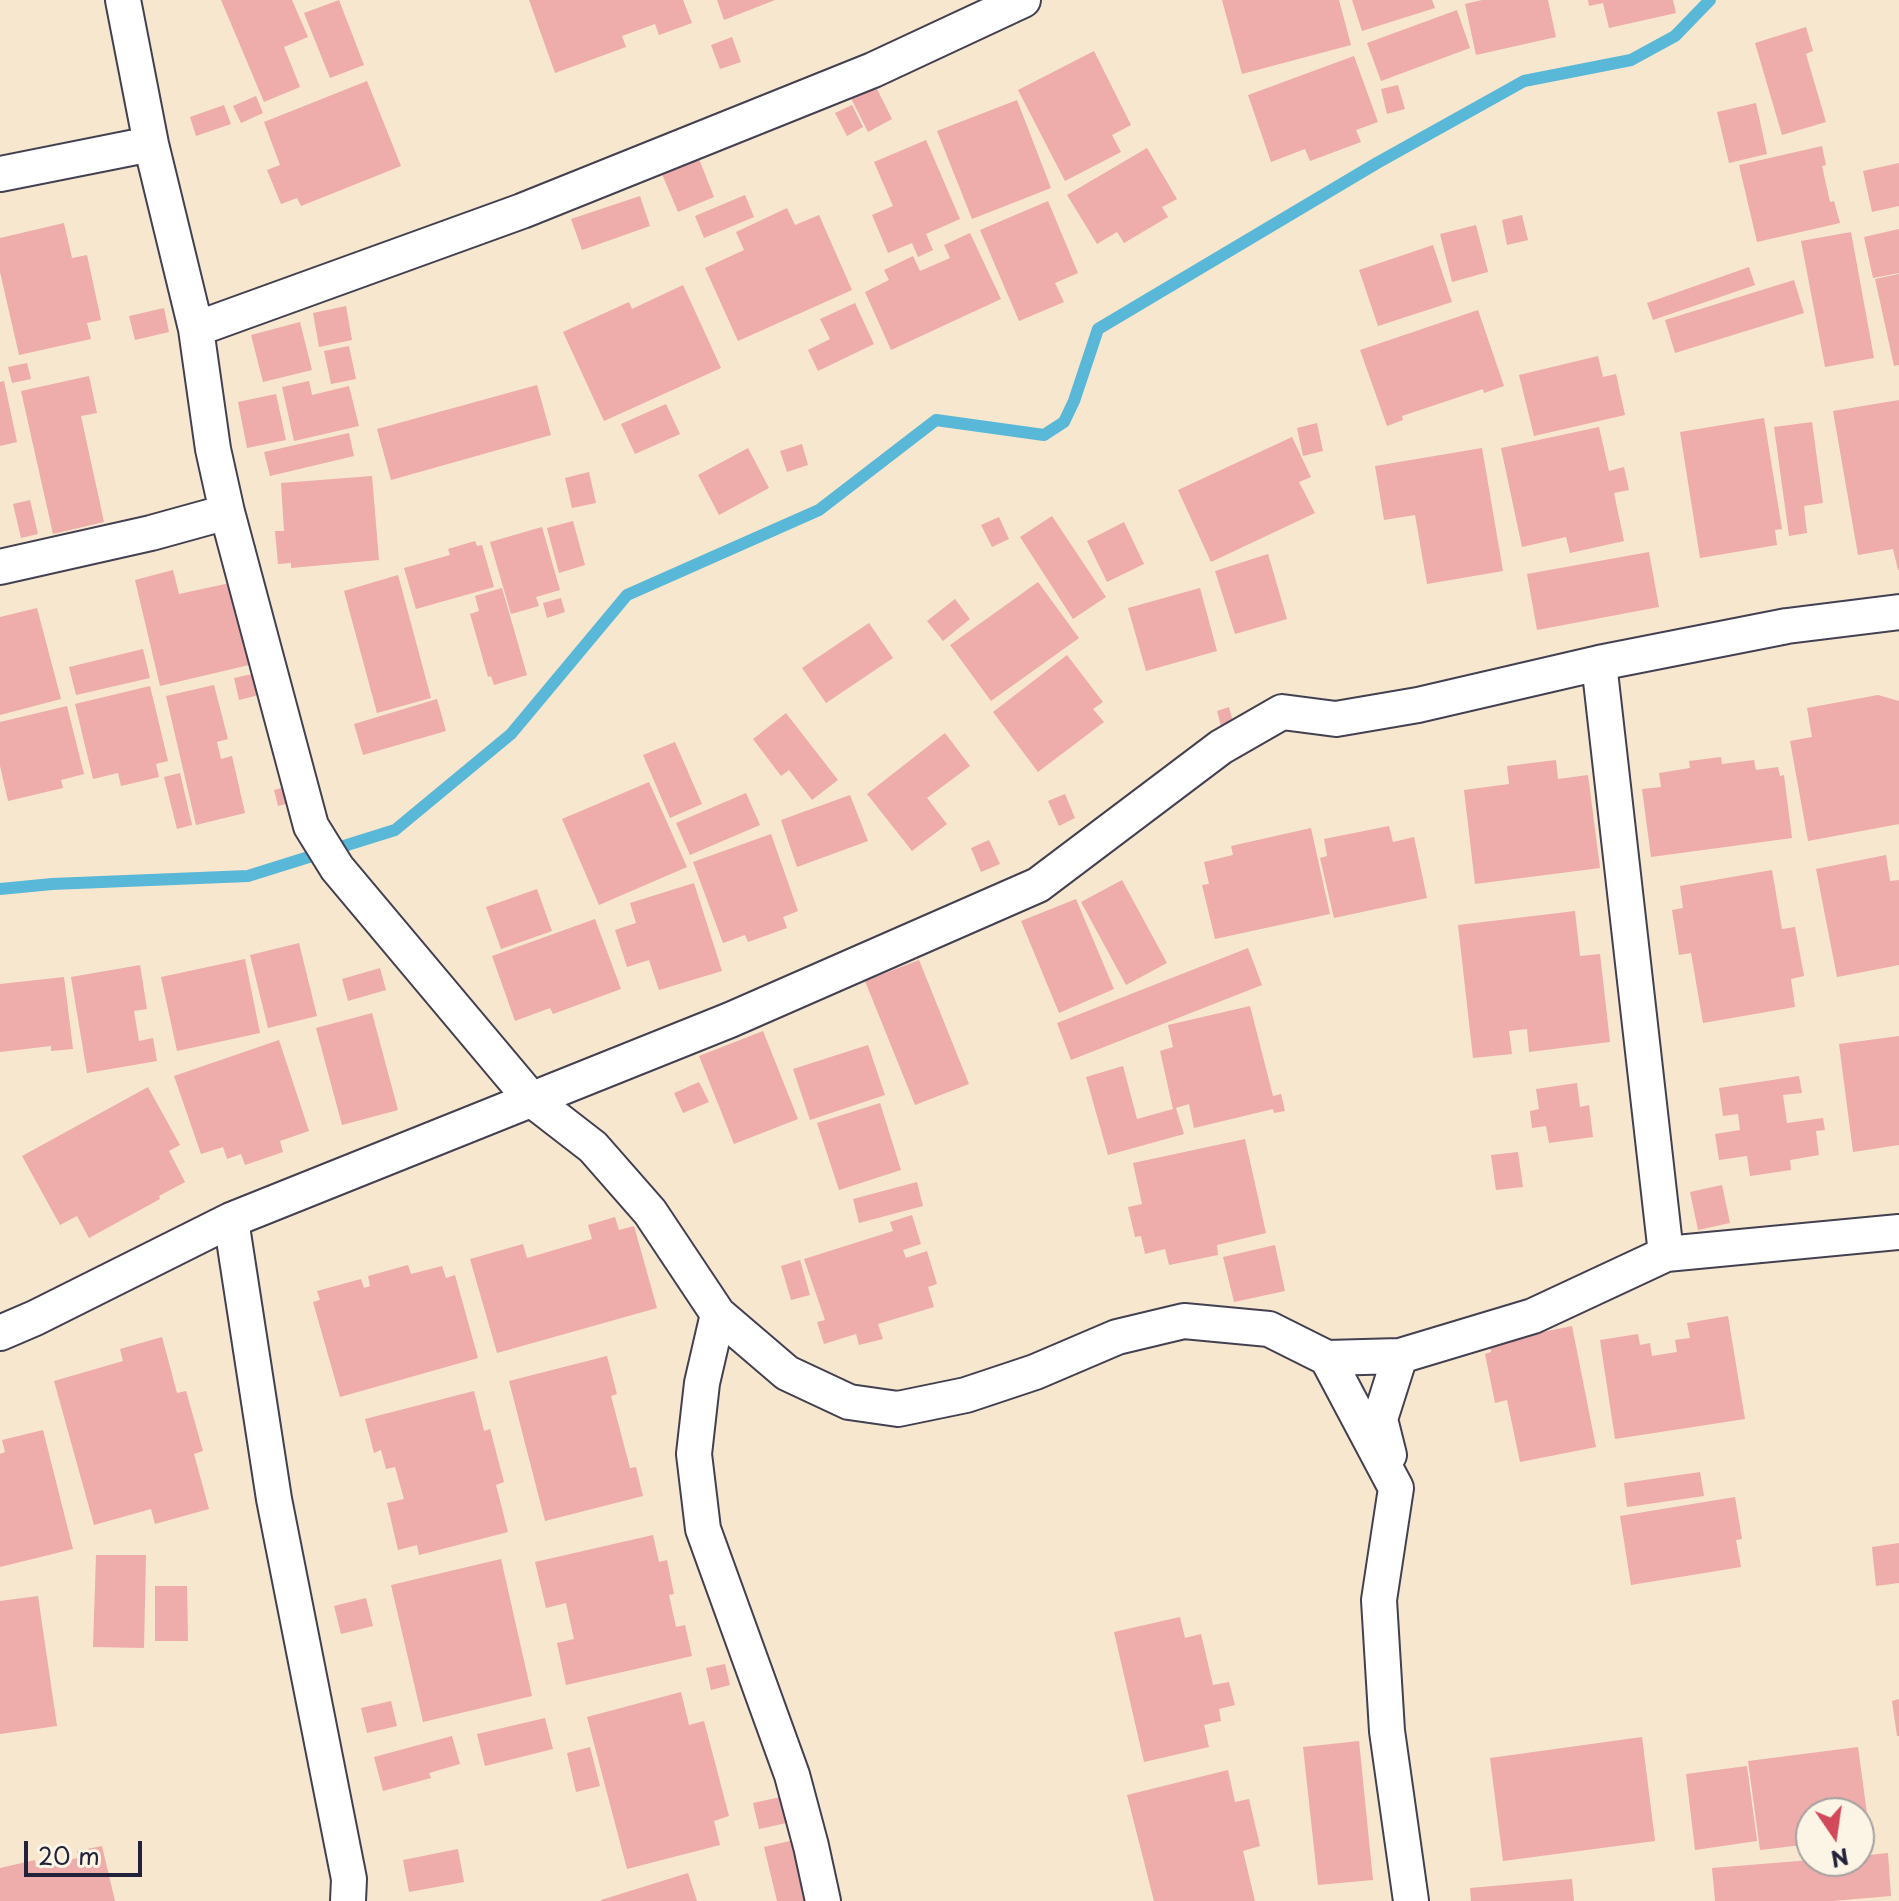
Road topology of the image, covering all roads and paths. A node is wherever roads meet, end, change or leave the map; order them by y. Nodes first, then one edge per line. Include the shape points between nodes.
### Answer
1 (123, 0) edge
2 (1023, 0) edge
3 (151, 144) junction
4 (0, 174) edge
5 (196, 329) junction
6 (227, 512) junction
7 (0, 567) edge
8 (1899, 612) edge
9 (1599, 663) junction
10 (531, 1099) junction
11 (231, 1220) junction
12 (1899, 1232) edge
13 (1666, 1254) junction
14 (718, 1314) junction
15 (0, 1333) edge
16 (1400, 1356) junction
17 (1327, 1358) junction
18 (1396, 1488) junction
19 (348, 1901) edge
20 (823, 1901) edge
21 (1411, 1901) edge

1 - 3 street
2 - 5 street via 873,70 536,206
3 - 4 street
3 - 5 street
5 - 6 street
6 - 7 street
6 - 10 street via 311,826 337,868
8 - 9 street via 1787,626
9 - 10 street via 1336,719 1282,712 1221,747 1038,885 730,1020
9 - 13 street
10 - 11 street
10 - 14 street via 593,1147 650,1212
11 - 15 street
11 - 19 street via 274,1499 349,1879
12 - 13 street
13 - 16 street via 1533,1316
14 - 17 street via 787,1373 849,1402 898,1409 966,1395 1117,1337 1184,1321 1269,1329
14 - 20 street via 702,1383 694,1454 703,1529 792,1775
16 - 17 street
16 - 18 street via 1380,1419
17 - 18 street
18 - 21 street via 1379,1600 1387,1731

